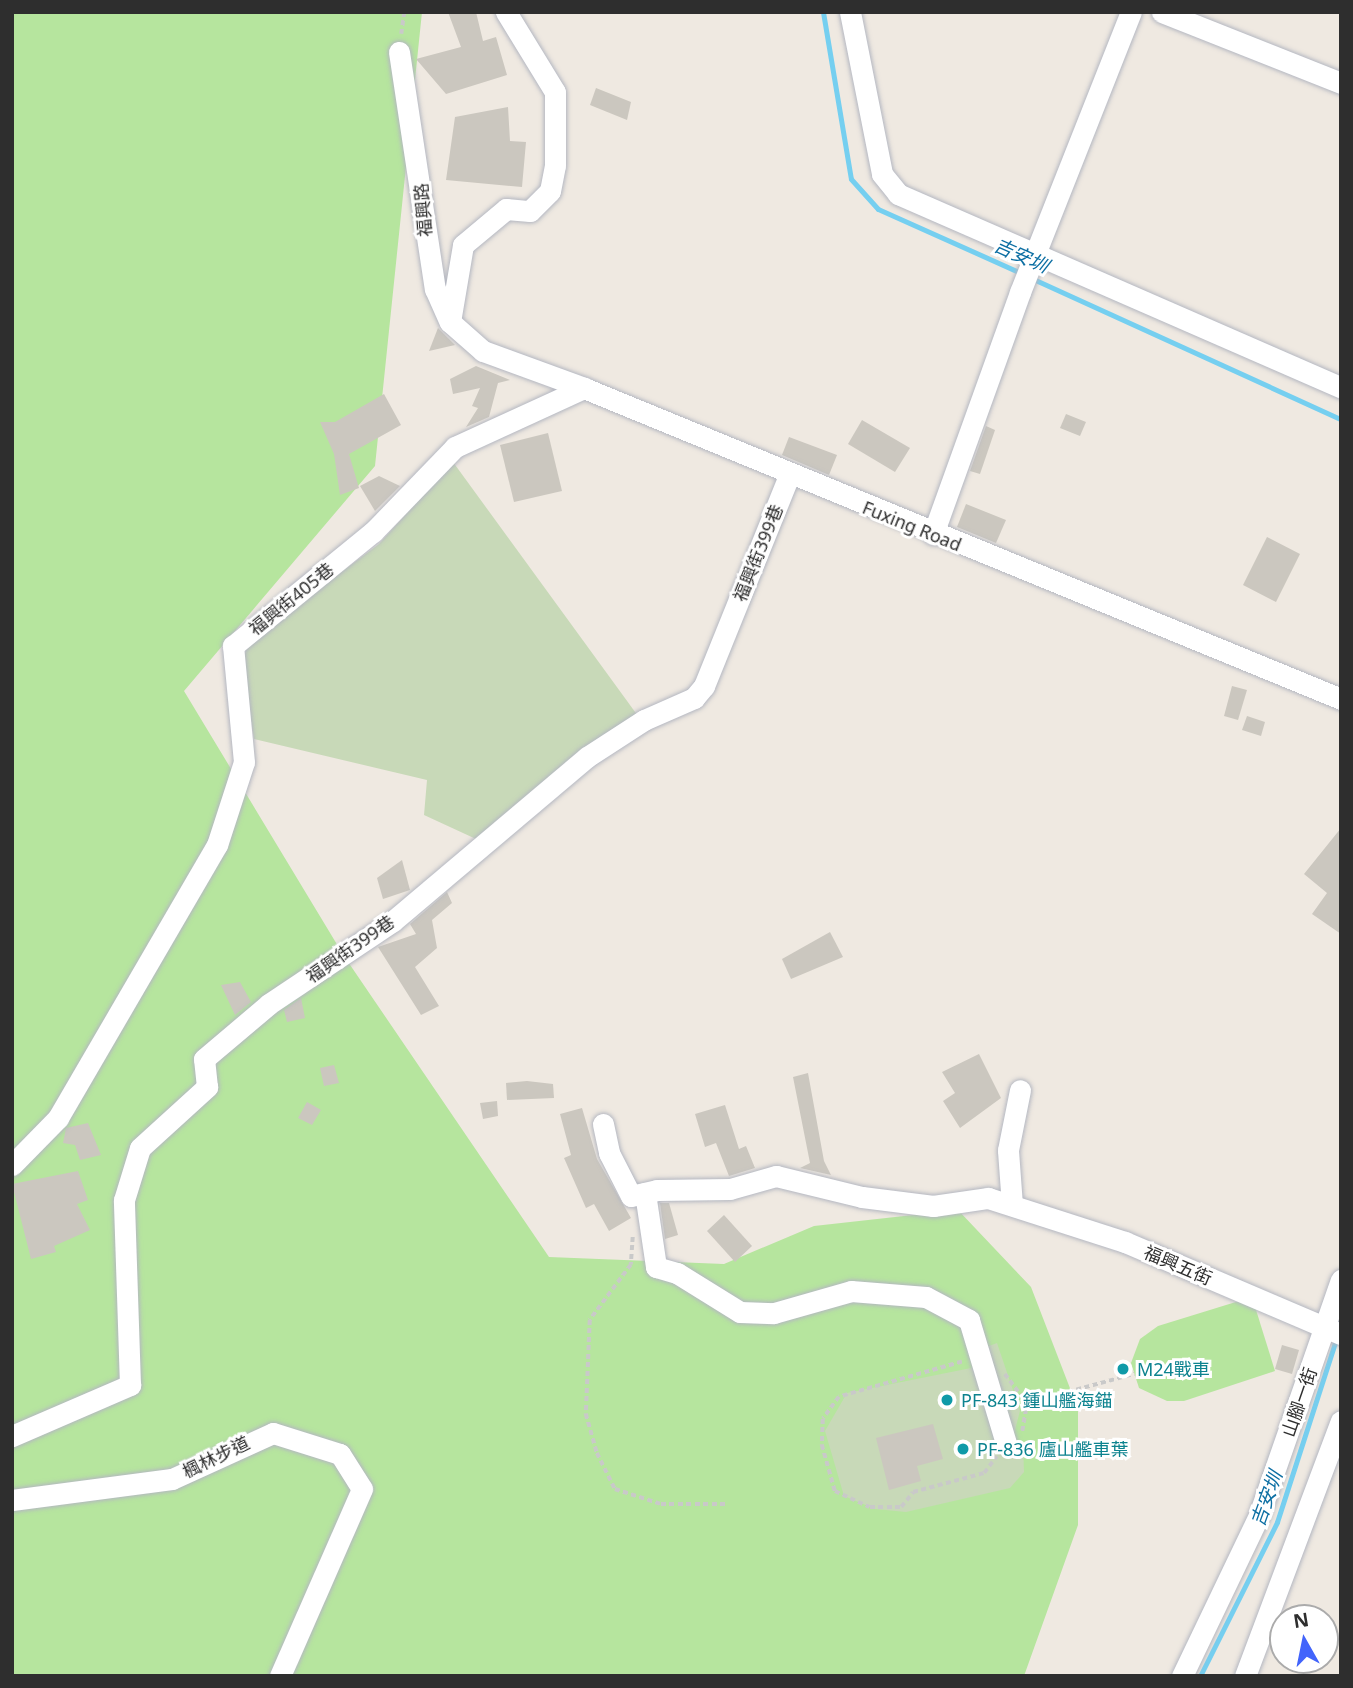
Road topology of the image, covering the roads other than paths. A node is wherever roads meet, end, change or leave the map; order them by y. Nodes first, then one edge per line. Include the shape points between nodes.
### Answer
1 (506, 12) edge
2 (850, 12) edge
3 (1132, 12) edge
4 (1162, 12) edge
5 (398, 52) dead end
6 (1341, 83) edge
7 (1035, 259) junction
8 (450, 322) junction
9 (584, 388) junction
10 (1341, 388) edge
11 (789, 477) junction
12 (933, 534) junction
13 (1341, 699) edge
14 (1020, 1090) dead end
15 (603, 1124) dead end
16 (12, 1165) edge
17 (645, 1193) junction
18 (1012, 1206) junction
19 (1341, 1280) edge
20 (1333, 1331) edge
21 (1341, 1421) edge
22 (12, 1436) edge
23 (1014, 1438) road end
24 (12, 1500) edge
25 (280, 1676) edge
26 (1182, 1676) edge
27 (1245, 1676) edge

1 - 8 street via 555,92 551,191 530,211 506,209 463,244
2 - 7 street via 882,174 898,194
3 - 7 street
4 - 6 street
5 - 8 street, 福興路 via 423,194 426,252
7 - 10 street
7 - 12 street
8 - 9 street, 福興路 via 483,351
9 - 11 street, Fuxing Road
9 - 16 street, 福興街405巷 via 455,447 373,533 233,646 244,762 217,845 58,1118
11 - 12 street, Fuxing Road
11 - 22 street, 福興街399巷 via 704,686 694,698 644,720 587,757 393,920 269,1004 204,1059 207,1087 140,1148 124,1200 130,1385
12 - 13 street, Fuxing Road
14 - 18 street via 1008,1150
15 - 17 street via 609,1153 631,1196
17 - 18 street, 福興五街 via 730,1189 776,1176 862,1197 933,1206 988,1198
17 - 23 street via 656,1267 677,1273 740,1312 774,1313 851,1291 926,1297 968,1320
18 - 20 street, 福興五街 via 1125,1241
19 - 20 street, 山腳一街
20 - 26 street, 山腳一街 via 1259,1515
21 - 27 street
24 - 25 street, 楓林步道 via 172,1479 273,1433 340,1454 362,1489

